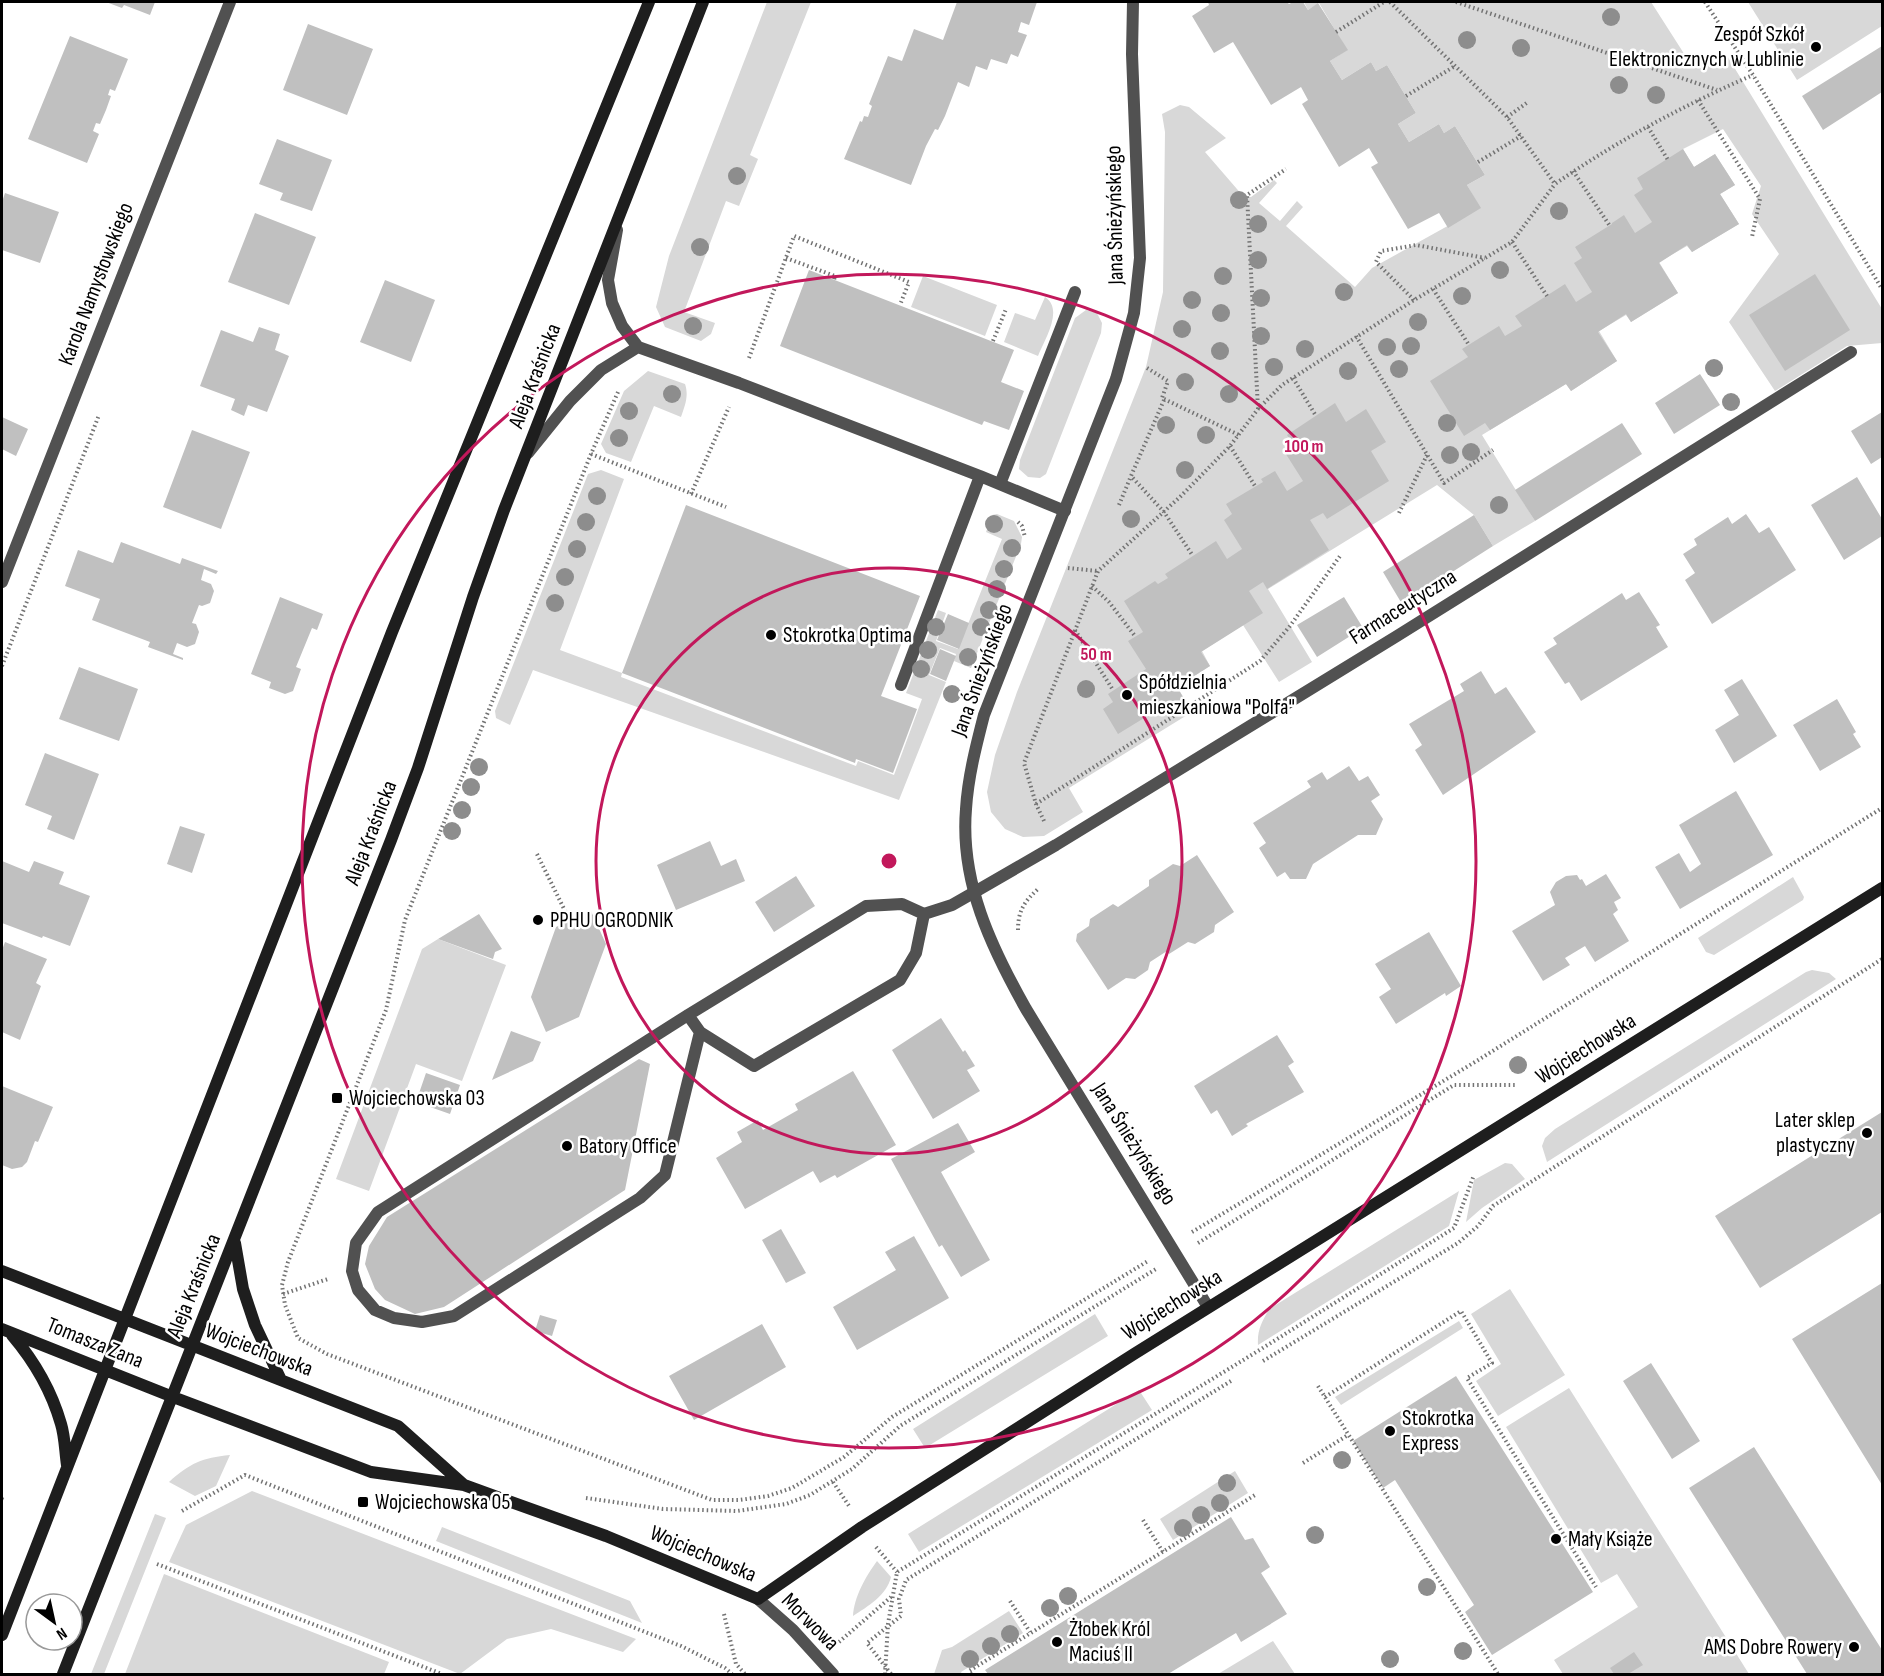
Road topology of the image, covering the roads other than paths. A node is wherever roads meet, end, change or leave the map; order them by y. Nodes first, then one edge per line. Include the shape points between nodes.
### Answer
1 (230, 2) edge
2 (649, 2) edge
3 (703, 2) edge
4 (1133, 2) edge
5 (620, 215) junction
6 (1075, 292) dead end
7 (638, 347) junction
8 (1851, 352) dead end
9 (525, 456) junction
10 (980, 476) junction
11 (1000, 484) junction
12 (1065, 511) junction
13 (2, 582) edge
14 (901, 685) dead end
15 (1882, 888) edge
16 (973, 893) junction
17 (924, 914) junction
18 (688, 1015) junction
19 (700, 1032) junction
20 (235, 1241) junction
21 (2, 1271) edge
22 (1208, 1307) junction
23 (124, 1320) junction
24 (6, 1330) edge
25 (192, 1347) junction
26 (105, 1368) junction
27 (281, 1380) junction
28 (173, 1397) junction
29 (67, 1466) junction
30 (464, 1485) junction
31 (758, 1599) junction
32 (2, 1635) edge
33 (63, 1674) edge
34 (833, 1674) edge

1 - 13 street, Karola Namysłowskiego
2 - 23 main road, Aleja Kraśnicka via 392,632
3 - 5 main road, Aleja Kraśnicka
4 - 12 street, Jana Śnieżyńskiego via 1140,258 1137,299 1116,380
5 - 7 street via 608,280 622,326
5 - 9 main road, Aleja Kraśnicka
6 - 11 street
7 - 9 street via 601,370
7 - 10 street
8 - 16 street, Farmaceutyczna via 1377,649
9 - 20 main road, Aleja Kraśnicka via 473,597 418,768
10 - 11 street
10 - 14 street
11 - 12 street
12 - 16 street, Jana Śnieżyńskiego via 984,715 970,770 965,811
15 - 22 main road, Wojciechowska
16 - 17 street, Farmaceutyczna
16 - 22 street, Jana Śnieżyńskiego via 1000,964
17 - 18 street via 902,904 866,906
17 - 19 street via 915,953 900,980 754,1066
18 - 19 street
18 - 19 street via 378,1212 356,1243 352,1271 358,1290 375,1310 394,1318 422,1322 454,1316 640,1198 665,1175
20 - 25 main road, Aleja Kraśnicka
20 - 27 main road via 243,1289
21 - 23 main road, Tomasza Zana
22 - 31 main road, Wojciechowska via 862,1527
23 - 25 main road, Wojciechowska
23 - 26 main road, Aleja Kraśnicka
24 - 26 main road, Tomasza Zana
24 - 29 main road via 32,1358 47,1387 62,1425
25 - 27 main road, Wojciechowska
25 - 28 main road, Aleja Kraśnicka
26 - 28 main road, Tomasza Zana
26 - 29 main road, Aleja Kraśnicka
27 - 30 main road, Wojciechowska via 398,1426
28 - 30 main road, Wojciechowska via 371,1472
28 - 33 main road, Aleja Kraśnicka
29 - 32 main road, Aleja Kraśnicka
30 - 31 main road, Wojciechowska via 606,1536
31 - 34 street, Morwowa

